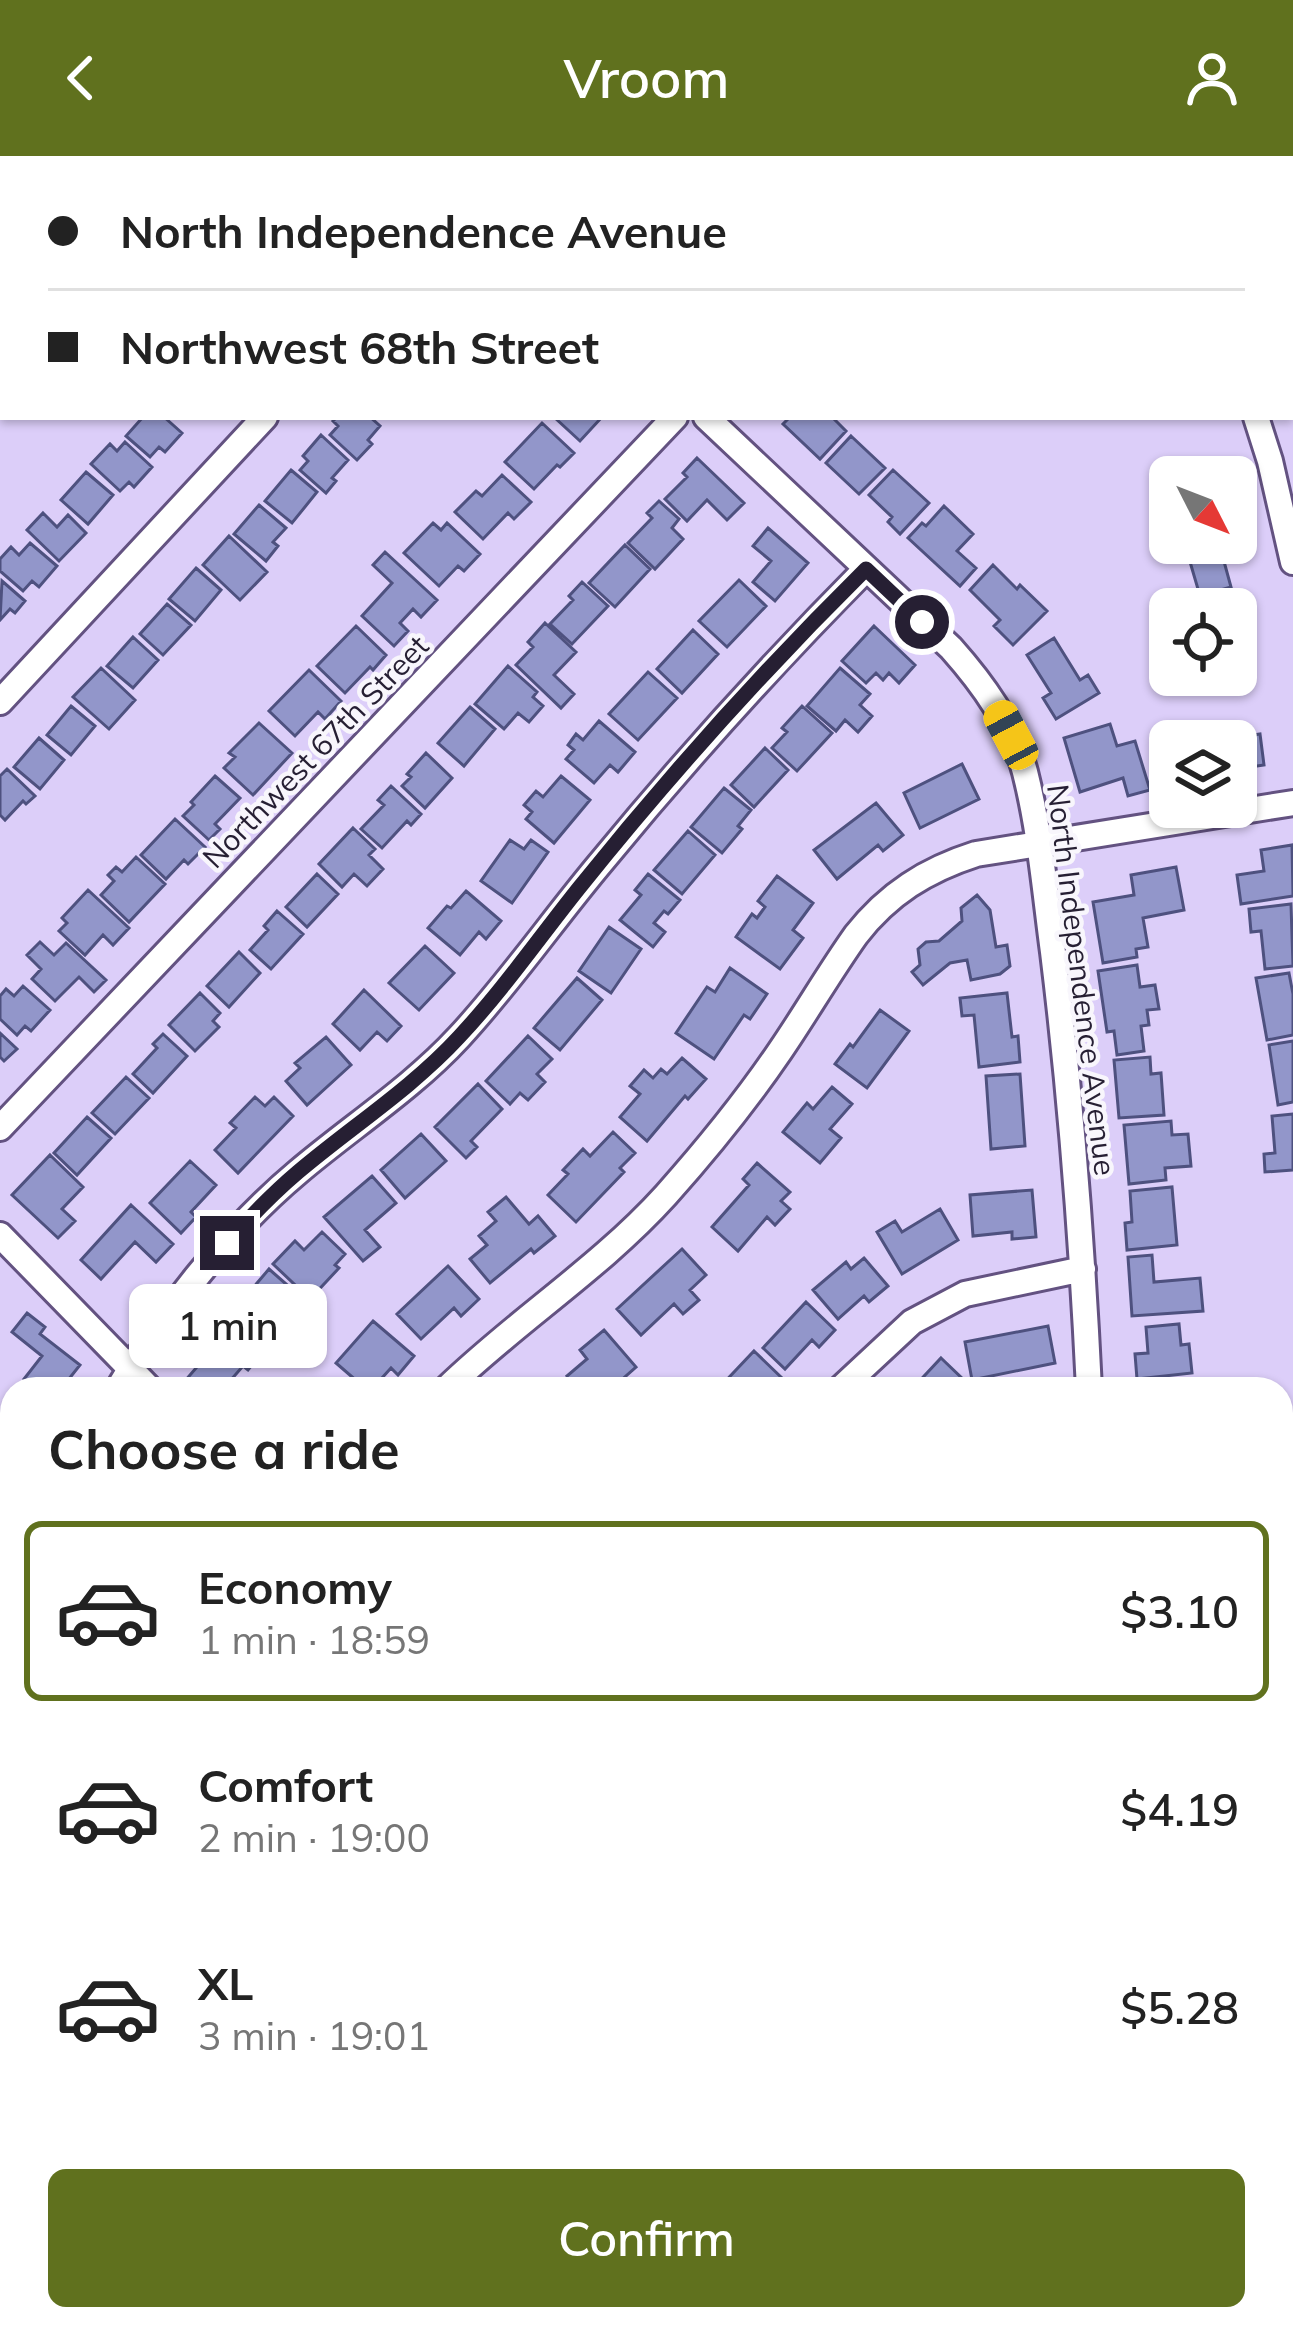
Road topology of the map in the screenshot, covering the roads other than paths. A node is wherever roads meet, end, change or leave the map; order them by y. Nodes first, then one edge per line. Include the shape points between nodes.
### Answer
1 (263, 420) edge
2 (672, 420) edge
3 (709, 420) edge
4 (1257, 420) edge
5 (1293, 562) edge
6 (866, 569) junction
7 (0, 703) edge
8 (1293, 802) edge
9 (1039, 845) junction
10 (0, 1128) edge
11 (0, 1235) edge
12 (1083, 1269) junction
13 (124, 1377) edge
14 (126, 1377) edge
15 (458, 1377) edge
16 (853, 1377) edge
17 (1088, 1377) edge

1 - 7 street
2 - 10 street, Northwest 67th Street
3 - 6 street, North Independence Avenue
4 - 5 street
6 - 9 street, North Independence Avenue via 950,648 994,703 1024,771
6 - 14 street via 648,805 456,1041 248,1219
8 - 9 street
9 - 12 street, North Independence Avenue
9 - 15 street via 945,863 885,902 726,1125 665,1196
11 - 13 street
12 - 16 street via 965,1294 912,1322
12 - 17 street, North Independence Avenue

